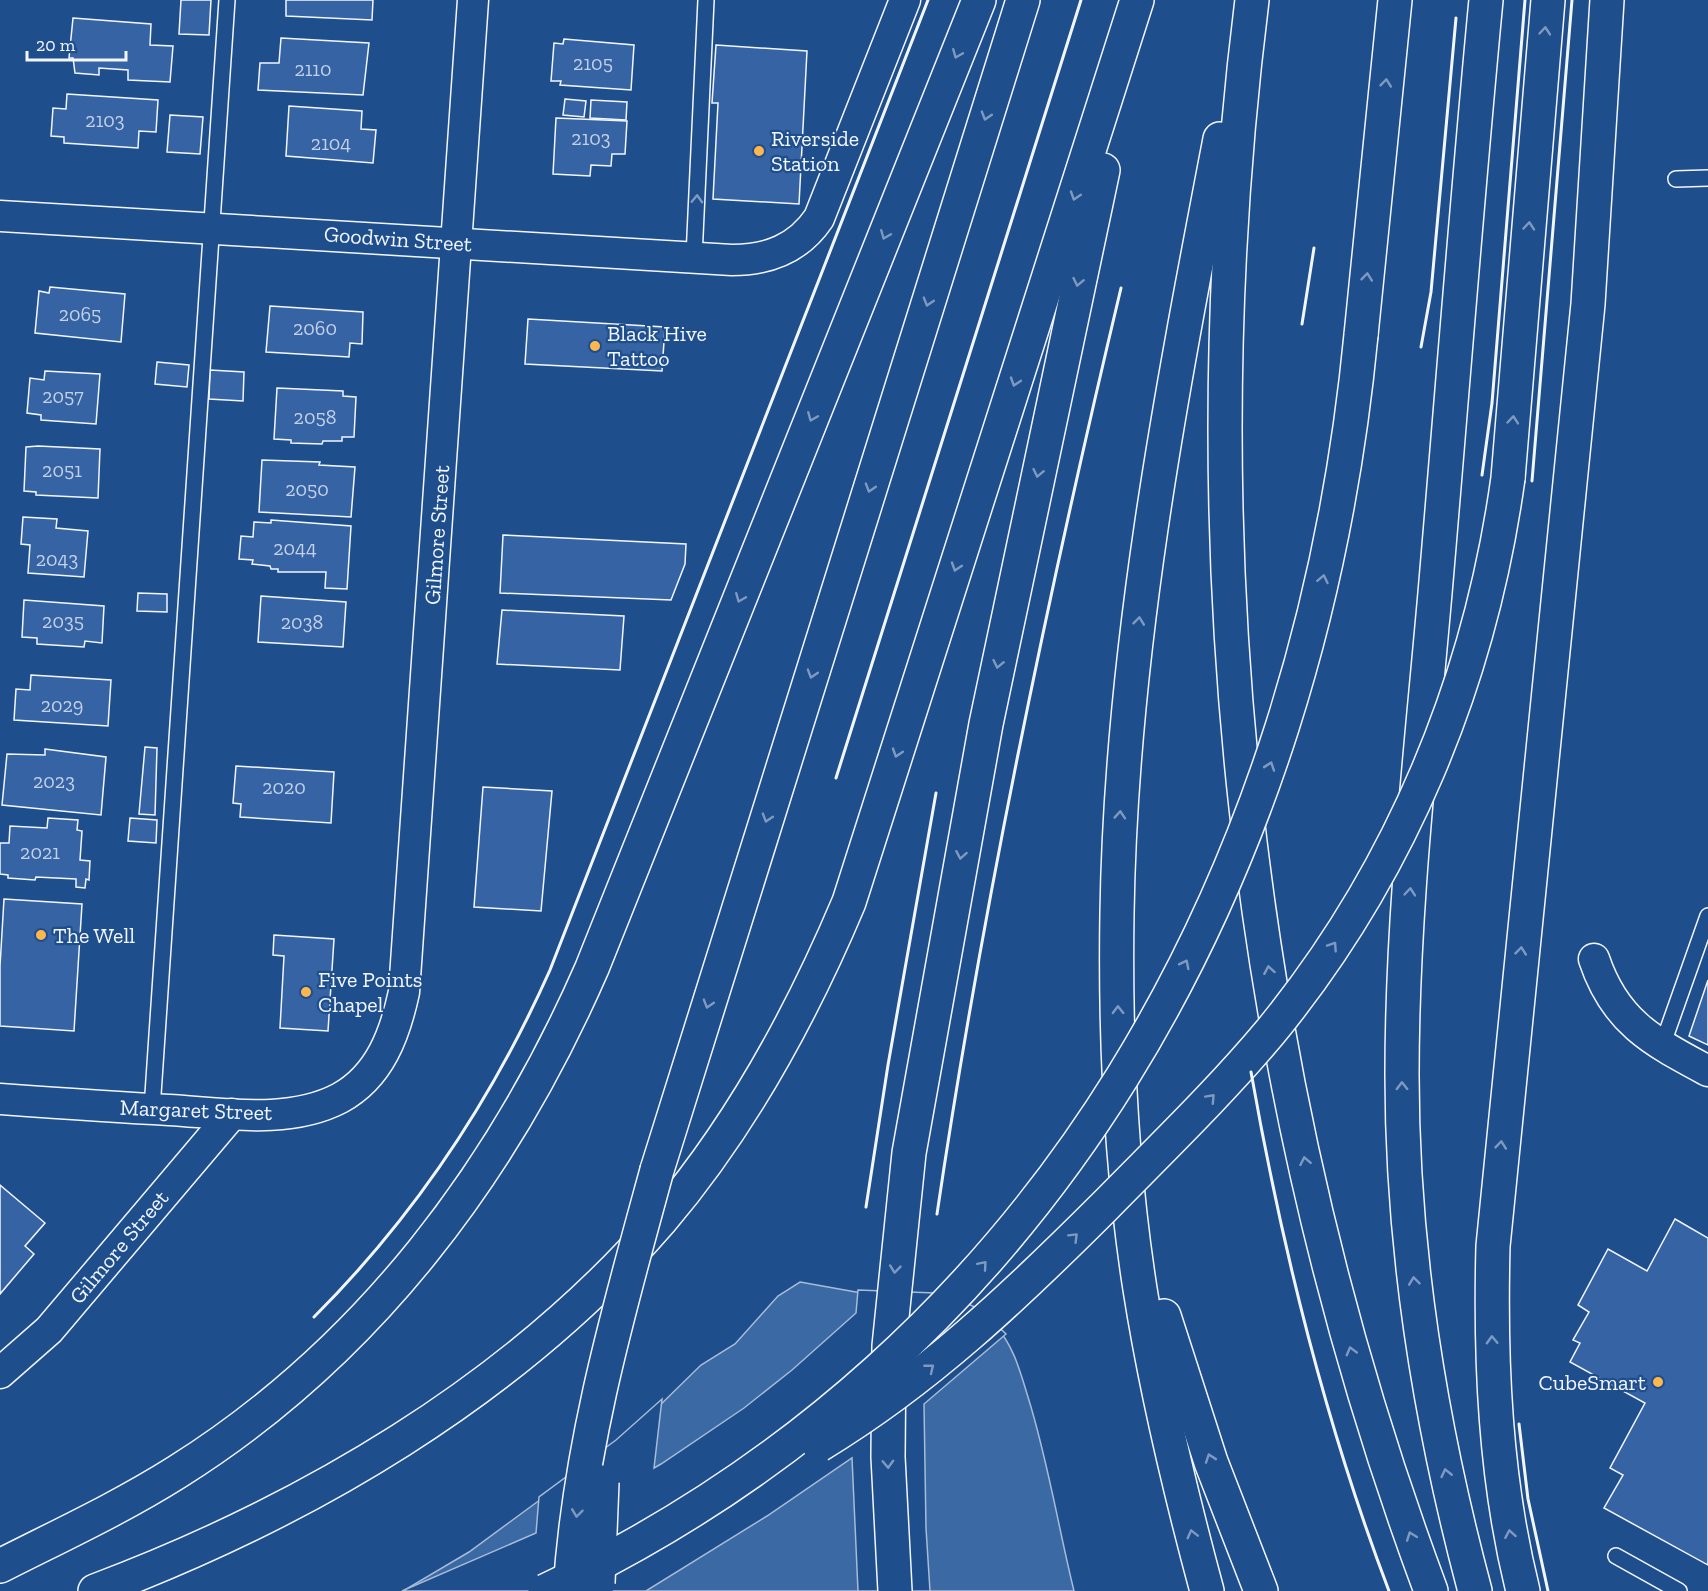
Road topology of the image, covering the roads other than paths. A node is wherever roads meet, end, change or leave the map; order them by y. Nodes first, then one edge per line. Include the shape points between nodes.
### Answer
1 (226, 0) edge
2 (473, 0) edge
3 (706, 0) edge
4 (905, 0) edge
5 (979, 0) edge
6 (1023, 0) edge
7 (1137, 0) edge
8 (1144, 0) edge
9 (1246, 0) edge
10 (1252, 0) edge
11 (1395, 0) edge
12 (1486, 0) edge
13 (1548, 0) edge
14 (1607, 0) edge
15 (1708, 178) edge
16 (1676, 179) dead end
17 (0, 216) edge
18 (213, 226) junction
19 (458, 244) junction
20 (694, 257) junction
21 (1708, 916) edge
22 (1594, 959) dead end
23 (1662, 1046) junction
24 (377, 1066) joint
25 (1708, 1071) edge
26 (0, 1099) edge
27 (152, 1110) junction
28 (232, 1114) junction
29 (1124, 1129) junction
30 (657, 1170) junction
31 (0, 1373) edge
32 (683, 1518) junction
33 (1616, 1556) dead end
34 (0, 1566) edge
35 (95, 1591) edge
36 (545, 1591) edge
37 (570, 1591) edge
38 (598, 1591) edge
39 (895, 1591) edge
40 (1207, 1591) edge
41 (1261, 1591) edge
42 (1431, 1591) edge
43 (1475, 1591) edge
44 (1522, 1591) edge
45 (1679, 1591) edge

1 - 18 lane
2 - 19 street, Gilmore Street
20 -> 3 lane
4 - 20 street, Goodwin Street via 826,204 812,228 793,245 759,259
5 -> 34 highway via 592,968 511,1129 478,1180 404,1274 356,1326 273,1401 177,1472
6 -> 30 highway
7 -> 35 highway via 849,902 799,1013 738,1117 688,1185 622,1263 583,1302 489,1378 388,1447 283,1507 174,1560
8 -> 39 highway, bridge via 1092,218 986,724 918,1097 893,1301 888,1405
29 -> 9 highway via 1116,916 1130,695 1175,385
42 -> 10 highway via 1372,1419 1325,1249 1278,1026 1252,850 1236,692 1225,428 1231,234
32 -> 11 highway, bridge via 762,1465 874,1376 959,1292 1036,1201 1106,1104 1166,1001 1243,839 1301,669 1341,494
43 -> 12 highway via 1441,1452 1421,1335 1406,1194 1402,1077 1410,888
32 -> 13 highway, bridge via 829,1439 907,1386 1033,1278 1204,1106 1271,1030 1359,907 1426,777 1476,639 1496,557 1508,478
44 -> 14 highway via 1506,1511 1499,1439 1492,1336 1492,1246 1587,314
15 - 16 lane
17 - 18 street, Goodwin Street
18 - 19 street, Goodwin Street
18 - 27 lane
19 - 20 street, Goodwin Street
19 - 24 street, Gilmore Street via 404,993 390,1042
21 - 23 lane
22 - 23 street via 1604,986 1621,1013
23 - 25 street
24 - 28 street, Margaret Street via 340,1098 316,1107 262,1116
26 - 27 street, Margaret Street
27 - 28 street, Margaret Street
28 - 31 street, Gilmore Street via 50,1330
40 -> 29 highway via 1150,1346
41 -> 29 highway via 1211,1462 1172,1345 1146,1247
30 -> 37 highway, bridge via 597,1399 577,1512
30 - 38 highway, bridge via 630,1283 609,1401 599,1521
32 - 36 highway, bridge via 631,1549
33 - 45 lane

